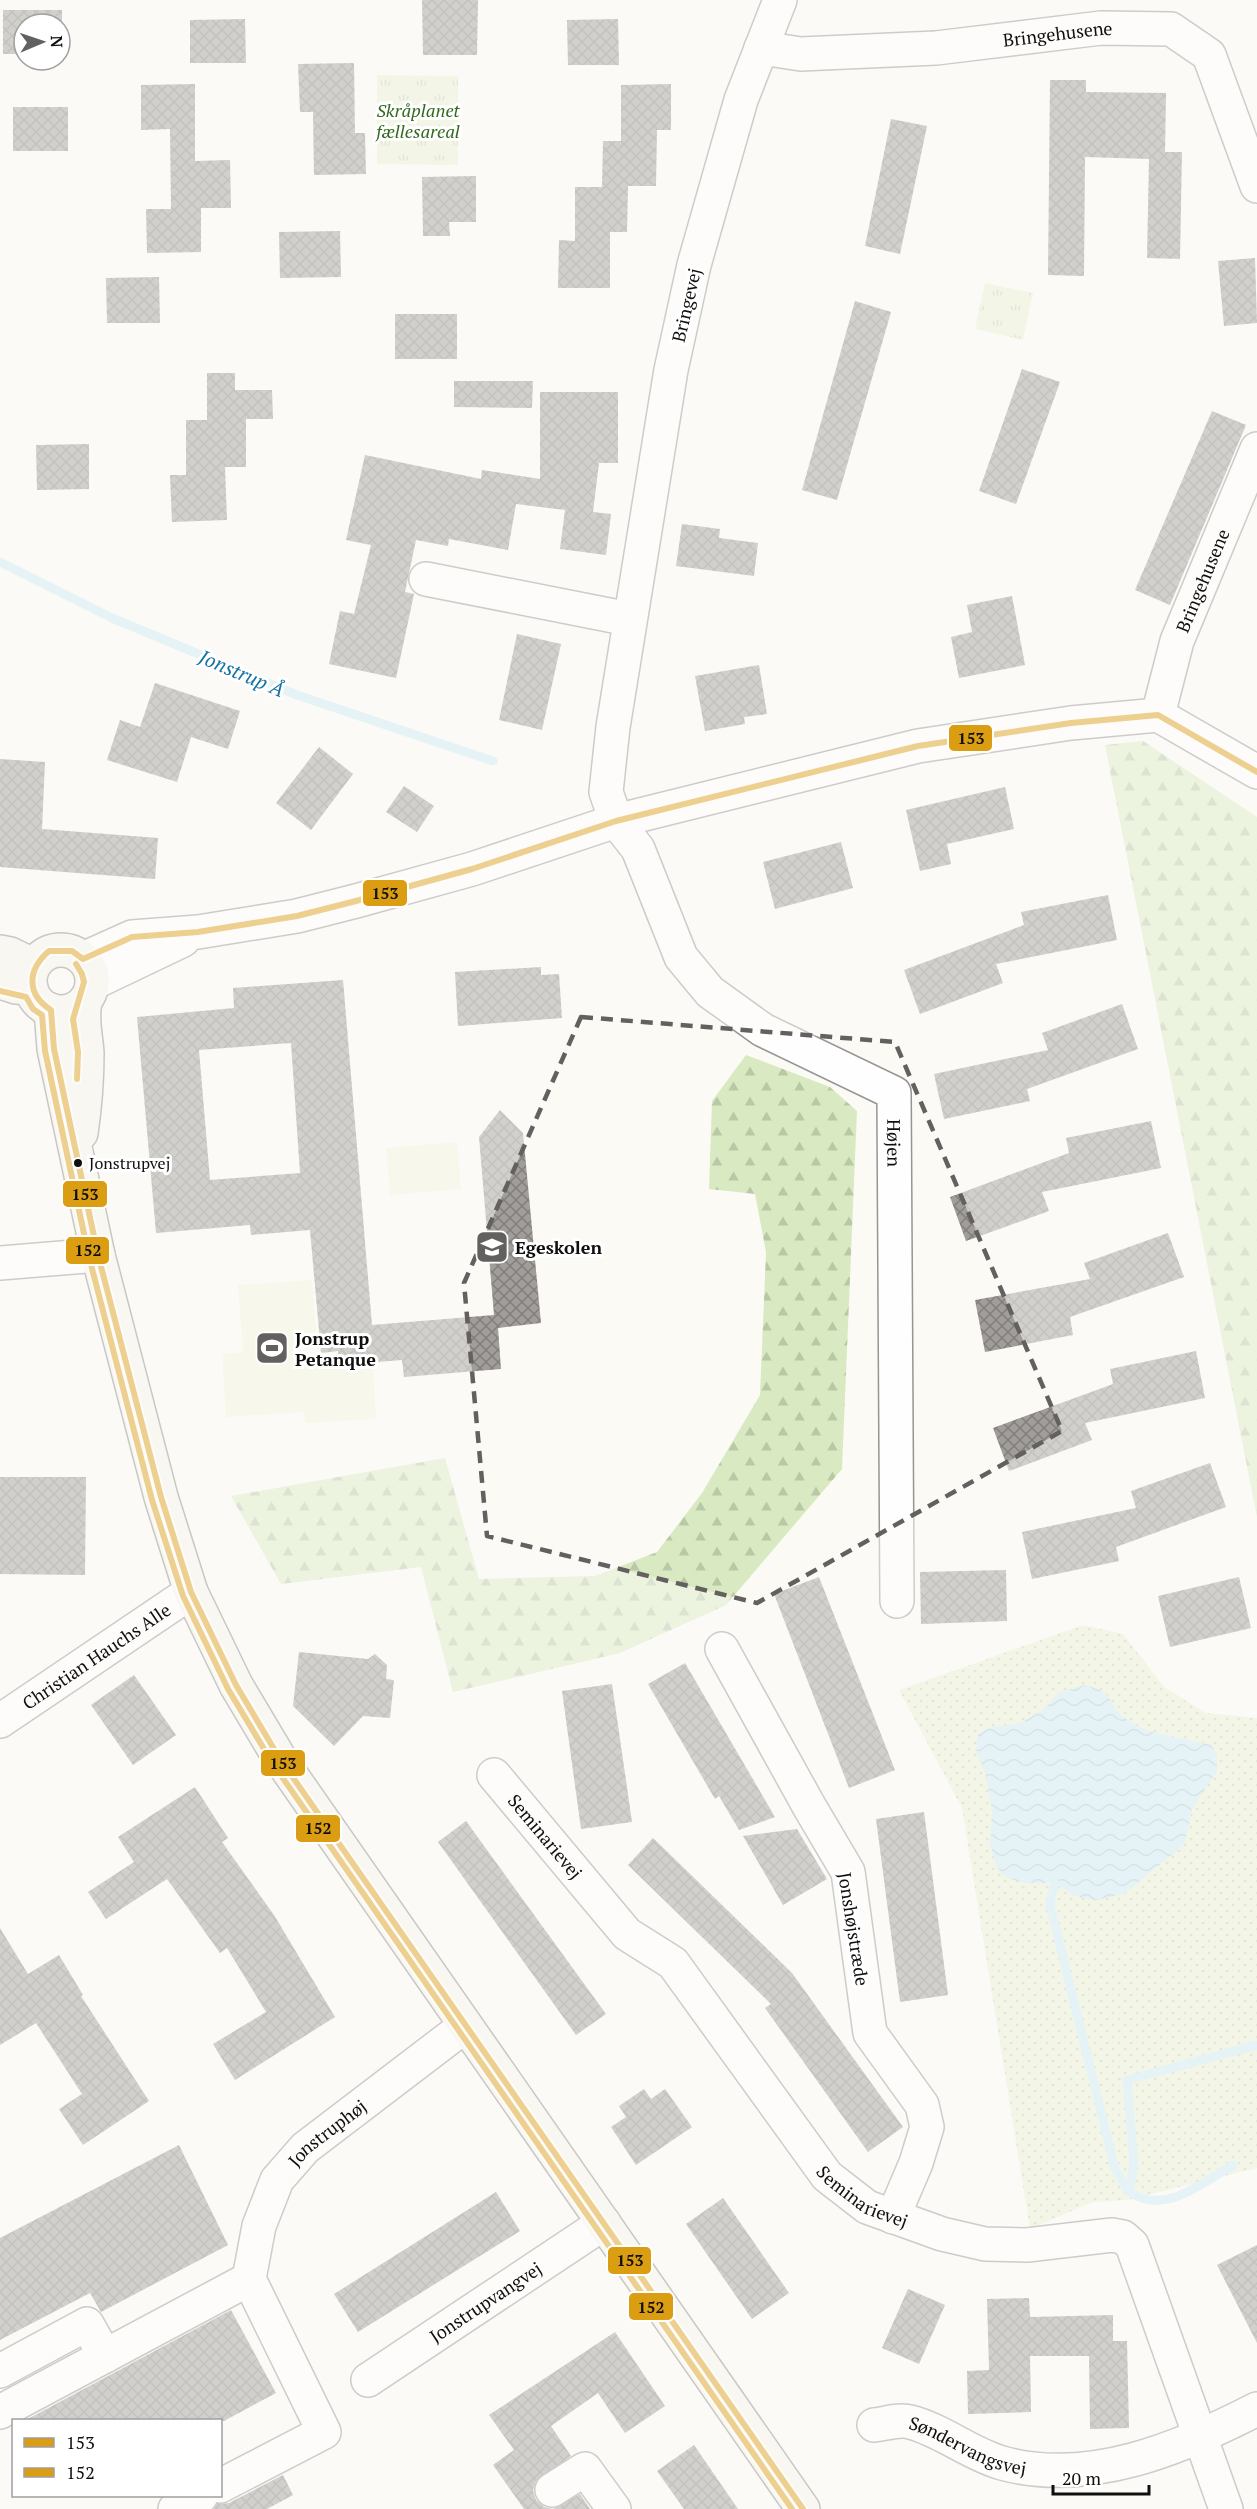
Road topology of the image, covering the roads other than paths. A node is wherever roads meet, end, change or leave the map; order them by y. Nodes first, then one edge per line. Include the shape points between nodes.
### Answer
1 (780, 0) edge
2 (761, 48) junction
3 (1257, 186) edge
4 (1257, 449) edge
5 (426, 579) dead end
6 (629, 619) junction
7 (1158, 715) junction
8 (1257, 772) edge
9 (616, 821) junction
10 (0, 952) edge
11 (87, 981) junction
12 (29, 986) edge
13 (78, 1152) junction
14 (98, 1255) junction
15 (0, 1263) edge
16 (191, 1592) junction
17 (897, 1601) dead end
18 (722, 1649) dead end
19 (0, 1721) edge
20 (494, 1775) dead end
21 (465, 2026) junction
22 (893, 2217) junction
23 (604, 2223) junction
24 (249, 2279) junction
25 (105, 2356) junction
26 (0, 2371) edge
27 (369, 2380) dead end
28 (1257, 2409) edge
29 (0, 2412) edge
30 (874, 2426) dead end
31 (1202, 2437) junction
32 (222, 2485) edge
33 (552, 2490) dead end
34 (199, 2497) edge
35 (176, 2509) edge
36 (614, 2509) edge
37 (804, 2509) edge
38 (1226, 2509) edge

1 - 2 street, Bringevej
2 - 3 street, Bringehusene via 801,54 936,48 1101,28 1171,29 1209,55
2 - 6 street, Bringevej via 741,100 689,288 655,457
4 - 7 street, Bringehusene via 1177,640
5 - 6 street
6 - 9 street, Bringevej via 606,792
7 - 8 street
7 - 9 street via 1071,723 918,746
9 - 11 street via 472,869 356,901 297,916 198,932
9 - 17 street, Højen via 638,849 681,957 710,992 763,1030 894,1093
10 - 12 street via 10,954
11 - 12 street via 69,1012
11 - 12 street via 72,951 58,949 49,951
11 - 13 street via 82,1019 87,1051 86,1098
12 - 13 street via 54,1049
13 - 14 street
14 - 15 street
14 - 16 street via 161,1497
16 - 19 street, Christian Hauchs Alle
16 - 21 street via 236,1684 280,1759
18 - 22 street, Jonshøjstræde via 848,1872 870,2033 922,2105 927,2127
20 - 22 street, Seminarievej via 627,1934 674,1963 827,2176 867,2207
21 - 23 street
21 - 24 street, Jonstruphøj via 305,2148 277,2180 259,2226
22 - 31 street, Seminarievej via 985,2244 1027,2245 1123,2237 1132,2245
23 - 27 street, Jonstrupvangvej
23 - 37 street
24 - 25 street
24 - 32 street via 324,2432
25 - 26 street via 87,2324
25 - 29 street
28 - 31 street, Søndervangsvej
30 - 31 street, Søndervangsvej via 909,2421 1002,2463 1045,2469 1112,2465
31 - 38 street, Seminarievej
33 - 36 street via 585,2469
34 - 35 street

